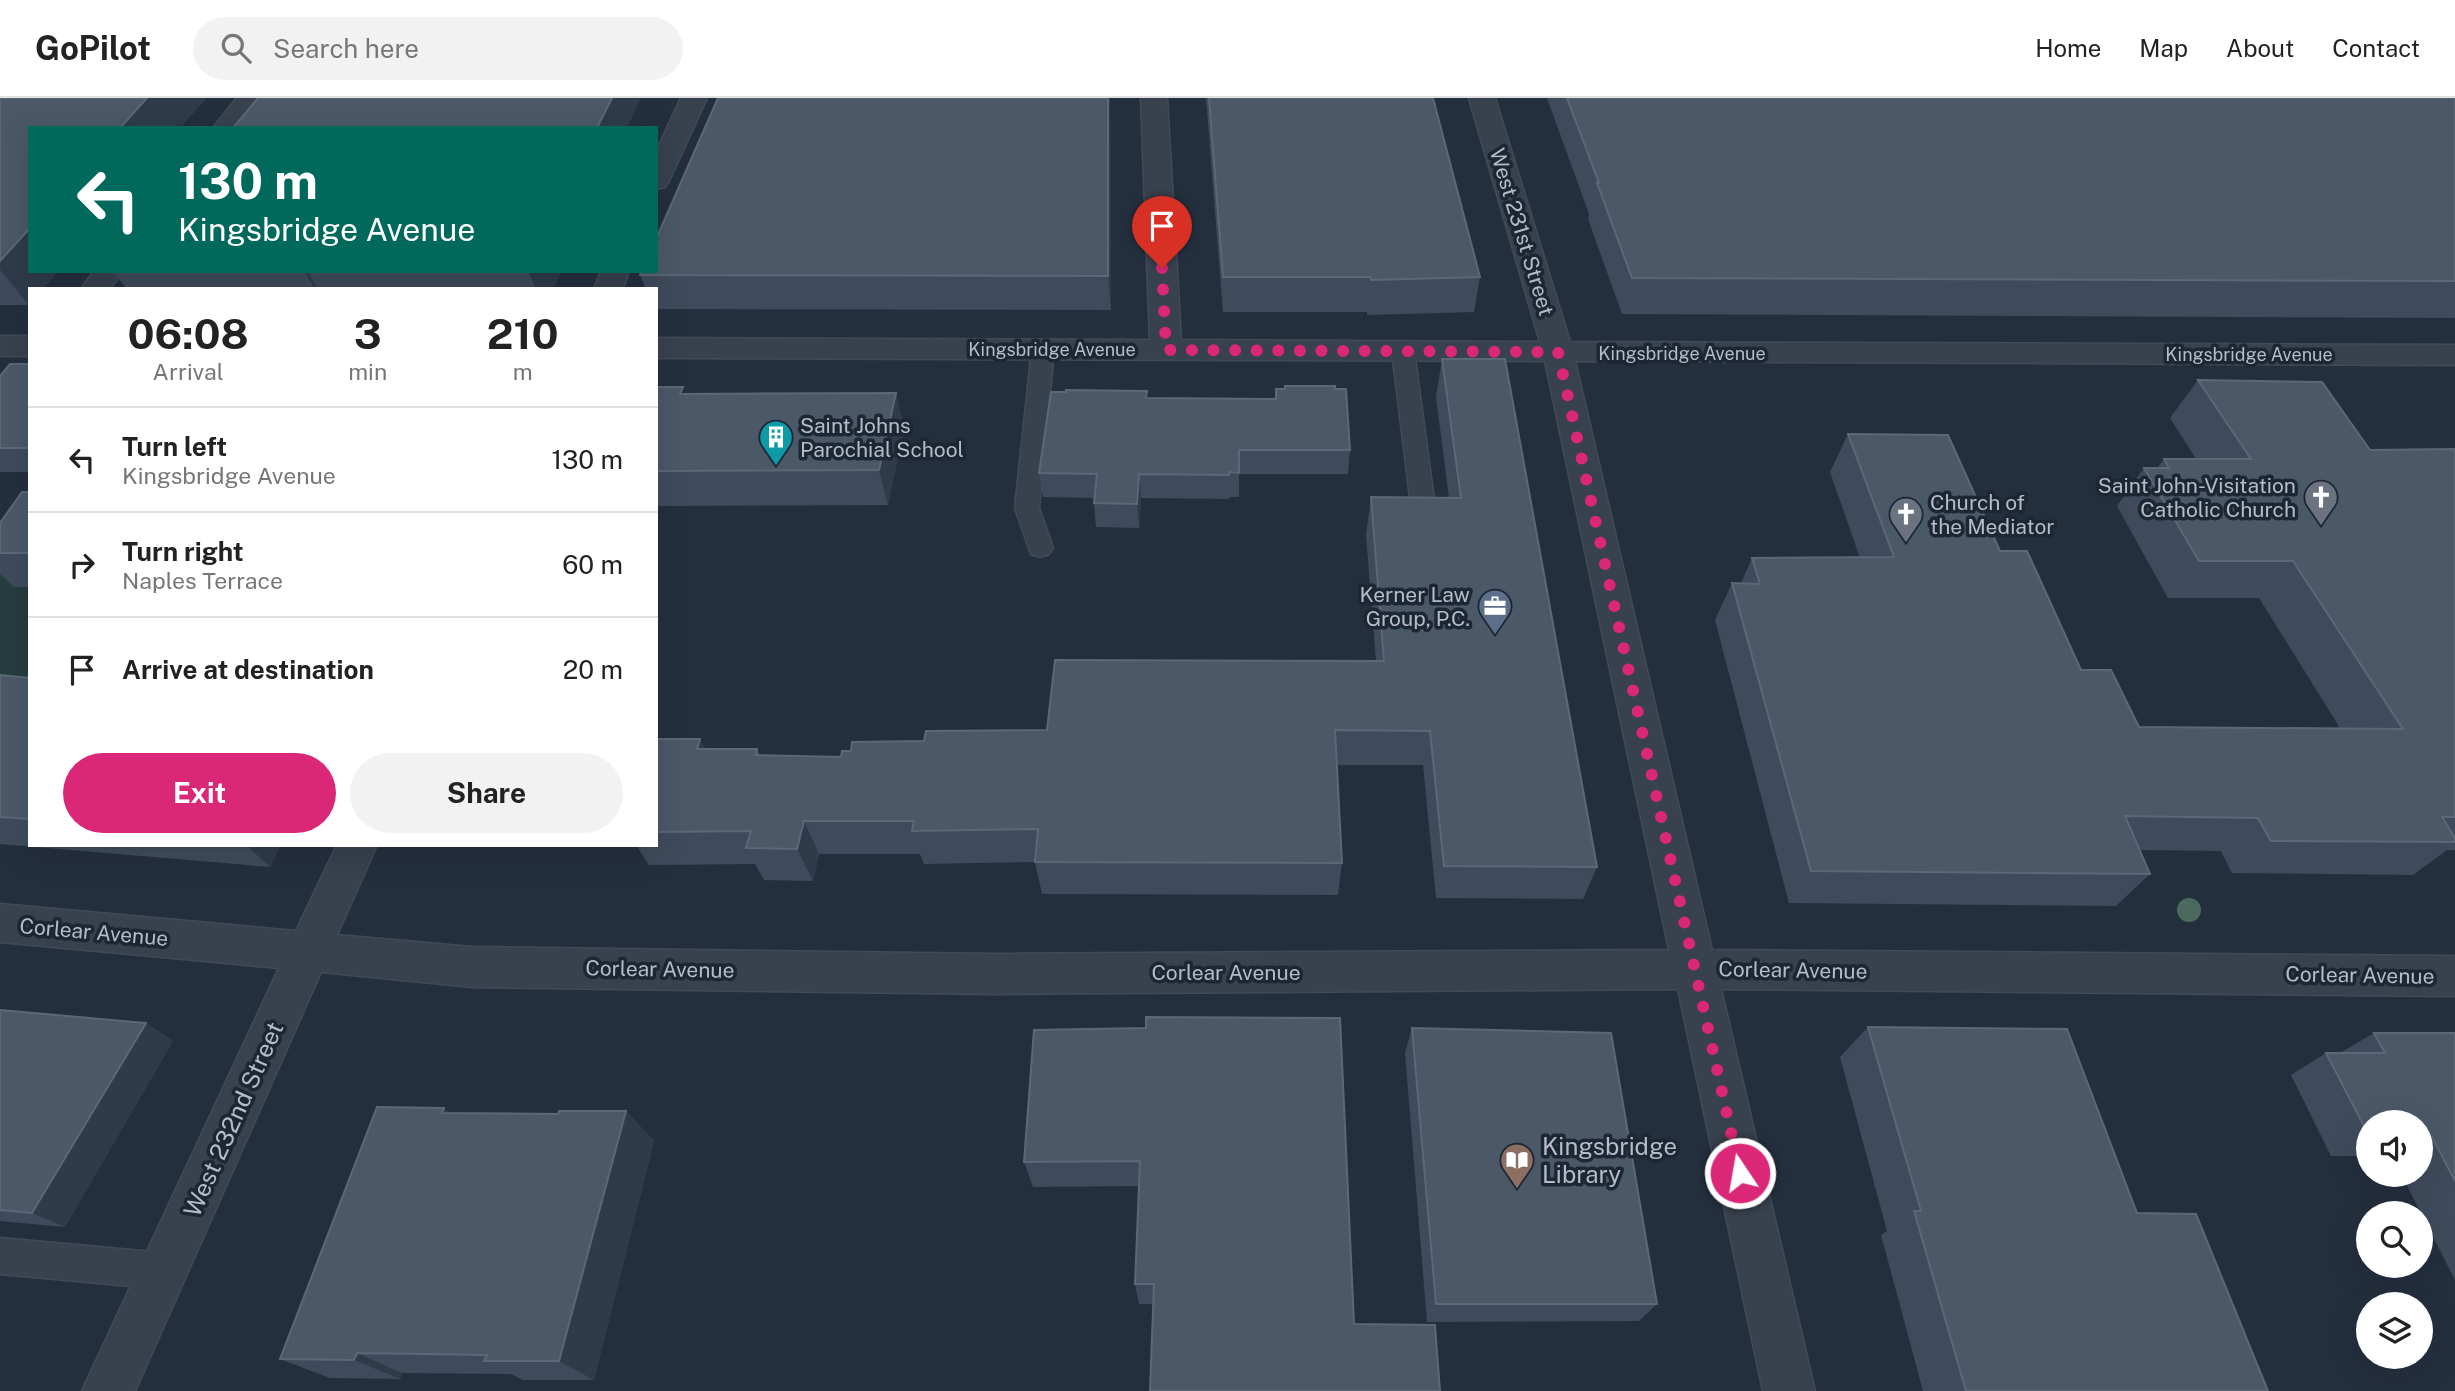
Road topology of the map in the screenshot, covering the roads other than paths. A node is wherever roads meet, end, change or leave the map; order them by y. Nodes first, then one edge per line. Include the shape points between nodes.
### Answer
1 (250, 98) edge
2 (694, 98) edge
3 (716, 98) edge
4 (1154, 98) edge
5 (1482, 98) edge
6 (228, 126) edge
7 (658, 177) edge
8 (107, 273) edge
9 (97, 287) edge
10 (0, 346) edge
11 (28, 346) edge
12 (658, 348) edge
13 (1043, 349) junction
14 (1166, 350) junction
15 (1403, 351) junction
16 (1558, 352) junction
17 (2455, 355) edge
18 (1425, 522) edge
19 (1040, 548) dead end
20 (356, 847) edge
21 (0, 923) edge
22 (309, 951) junction
23 (1695, 969) junction
24 (2455, 976) edge
25 (0, 1256) edge
26 (164, 1271) junction
27 (108, 1391) edge
28 (1789, 1391) edge

1 - 6 street
2 - 3 street
2 - 7 street
4 - 14 street
5 - 16 street, West 231st Street
8 - 9 street
10 - 11 street
12 - 13 street, Kingsbridge Avenue
13 - 14 street, Kingsbridge Avenue
13 - 19 lane via 1027,508
14 - 15 street, Kingsbridge Avenue
15 - 16 street, Kingsbridge Avenue
15 - 18 lane
16 - 17 street, Kingsbridge Avenue
16 - 23 street, West 231st Street
20 - 22 street, West 232nd Street
21 - 22 street, Corlear Avenue
22 - 23 street, Corlear Avenue via 472,967 994,974
22 - 26 street, West 232nd Street
23 - 24 street, Corlear Avenue
23 - 28 street, West 231st Street
25 - 26 lane
26 - 27 street, West 232nd Street

